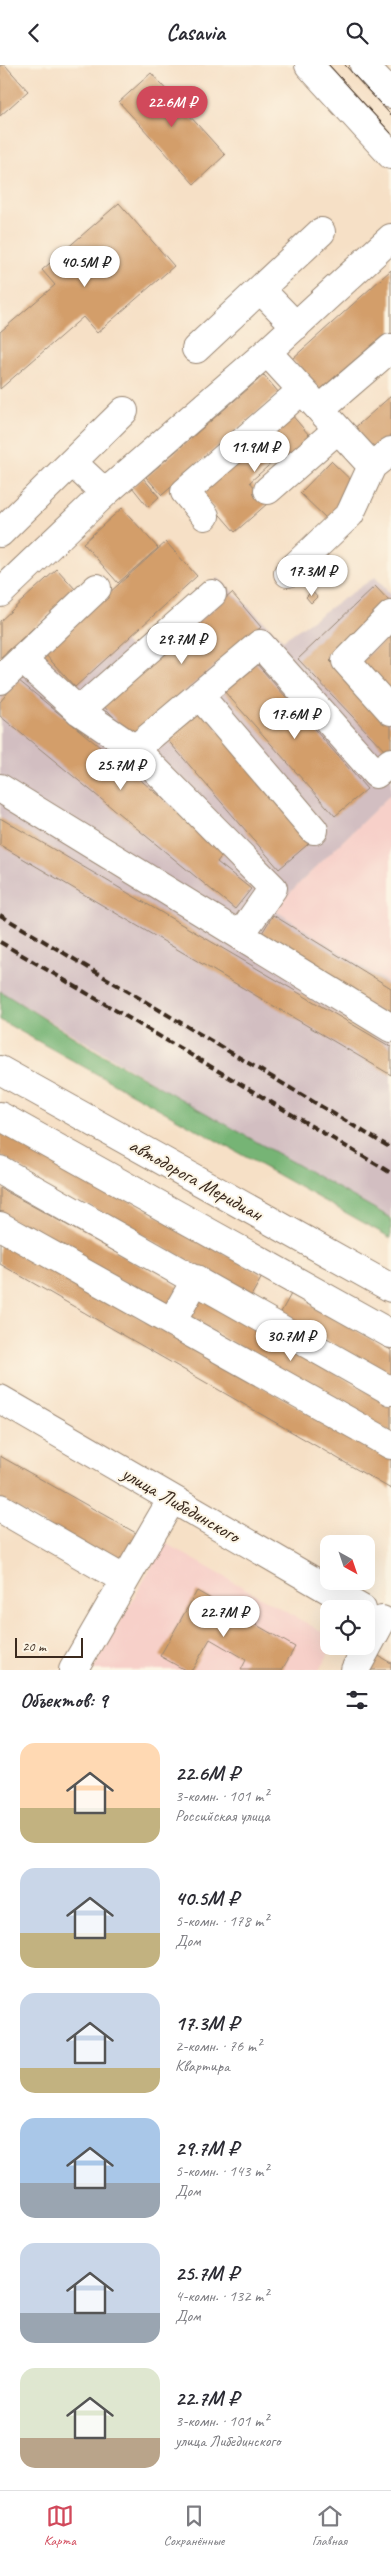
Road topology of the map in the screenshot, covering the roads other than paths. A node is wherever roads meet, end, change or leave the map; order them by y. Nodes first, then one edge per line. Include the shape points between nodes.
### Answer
1 (309, 65) edge
2 (364, 65) edge
3 (391, 94) edge
4 (391, 155) edge
5 (321, 232) dead end
6 (391, 238) edge
7 (260, 289) junction
8 (296, 326) junction
9 (391, 348) edge
10 (196, 349) dead end
11 (267, 352) junction
12 (311, 400) junction
13 (124, 411) dead end
14 (338, 429) junction
15 (382, 458) edge
16 (72, 462) junction
17 (268, 490) dead end
18 (104, 493) junction
19 (205, 515) dead end
20 (0, 533) edge
21 (288, 573) dead end
22 (97, 588) dead end
23 (0, 593) edge
24 (212, 594) dead end
25 (391, 615) edge
26 (22, 659) junction
27 (0, 680) edge
28 (199, 695) junction
29 (391, 709) edge
30 (79, 711) junction
31 (135, 749) junction
32 (391, 762) edge
33 (0, 787) edge
34 (314, 830) dead end
35 (240, 935) junction
36 (391, 1028) edge
37 (0, 1070) edge
38 (0, 1116) edge
39 (0, 1170) edge
40 (0, 1226) edge
41 (196, 1279) junction
42 (391, 1288) edge
43 (172, 1322) junction
44 (391, 1334) edge
45 (391, 1391) edge
46 (0, 1399) edge
47 (391, 1445) edge
48 (172, 1499) junction
49 (0, 1508) edge
50 (125, 1580) junction
51 (347, 1600) edge
52 (361, 1655) edge
53 (73, 1670) edge
54 (355, 1670) edge

1 - 4 main road
2 - 3 main road
5 - 7 main road
6 - 8 main road
7 - 8 main road
7 - 10 main road
8 - 11 main road
9 - 12 main road
11 - 12 main road
11 - 18 main road
12 - 14 main road
12 - 19 main road via 184,492
13 - 16 main road
14 - 15 main road
14 - 17 main road
15 - 21 main road via 350,514
16 - 18 main road
16 - 20 main road
18 - 23 main road
22 - 26 main road
24 - 30 main road
25 - 29 main road via 346,661
26 - 27 main road
26 - 30 main road
28 - 31 main road
28 - 32 main road via 260,644 376,773
28 - 34 main road
30 - 31 main road
31 - 35 main road via 273,888
33 - 35 main road
35 - 36 main road
37 - 42 main road, автодорога Меридиан
38 - 44 main road, автодорога Меридиан
39 - 41 main road
40 - 43 main road
41 - 43 main road
41 - 45 main road
43 - 47 main road
46 - 48 main road, улица Либединского
48 - 50 main road
48 - 51 main road, улица Либединского
49 - 50 main road
50 - 53 main road
52 - 54 main road

